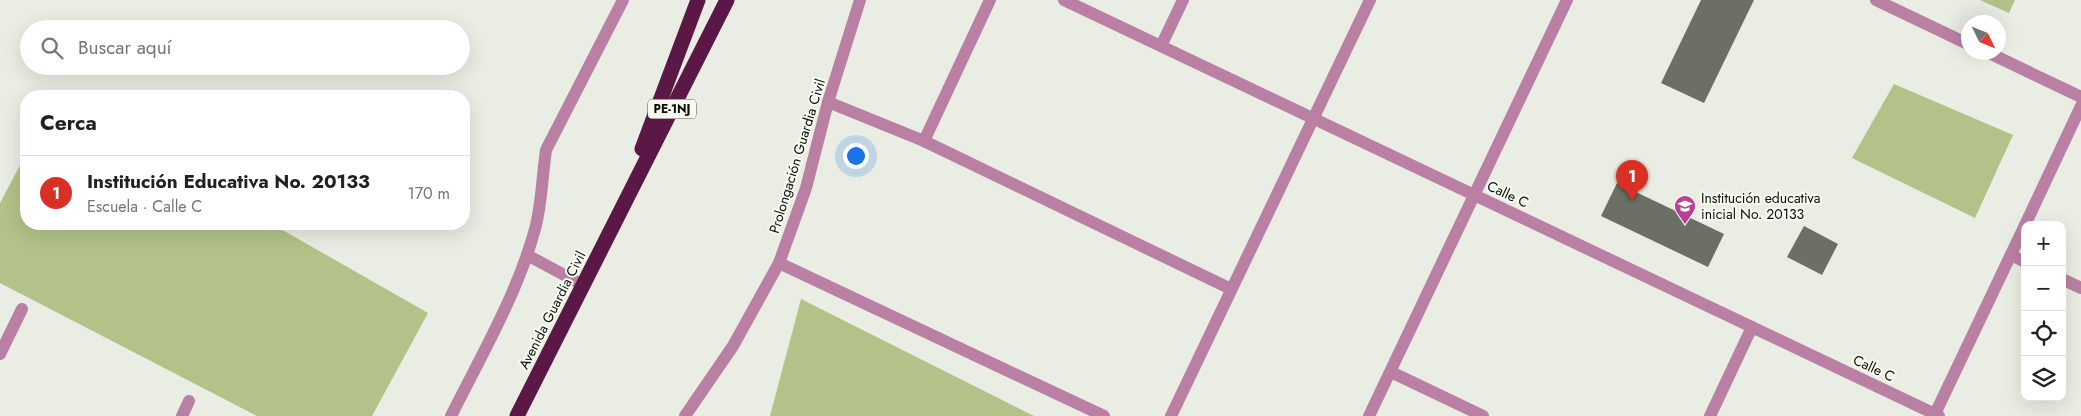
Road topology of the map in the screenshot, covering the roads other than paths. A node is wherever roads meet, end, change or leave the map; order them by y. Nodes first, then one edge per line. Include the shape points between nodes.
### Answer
1 (623, 0) edge
2 (698, 0) edge
3 (728, 0) edge
4 (860, 0) edge
5 (990, 0) edge
6 (1064, 0) edge
7 (1183, 0) edge
8 (1370, 0) edge
9 (1566, 0) edge
10 (1876, 0) edge
11 (1961, 41) edge
12 (1161, 46) junction
13 (2003, 60) edge
14 (2081, 97) edge
15 (828, 102) junction
16 (2081, 106) edge
17 (1313, 119) junction
18 (924, 141) junction
19 (1474, 195) junction
20 (616, 219) junction
21 (2027, 221) edge
22 (2021, 234) edge
23 (2011, 255) junction
24 (527, 256) junction
25 (2021, 260) edge
26 (779, 264) junction
27 (2066, 281) edge
28 (583, 285) junction
29 (1231, 288) junction
30 (2081, 288) edge
31 (22, 310) dead end
32 (1752, 327) junction
33 (0, 354) edge
34 (1391, 372) junction
35 (189, 401) dead end
36 (1936, 415) edge
37 (182, 416) edge
38 (451, 416) edge
39 (517, 416) edge
40 (685, 416) edge
41 (1104, 416) edge
42 (1171, 416) edge
43 (1369, 416) edge
44 (1483, 416) edge
45 (1710, 416) edge

1 - 24 street via 546,150 541,203
2 - 20 highway, Avenida Guardia Civil / PE-1NJ
3 - 20 highway, Avenida Guardia Civil / PE-1NJ
4 - 15 street, Prolongación Guardia Civil
5 - 18 street
6 - 12 street, Calle C
7 - 12 street
8 - 17 street
9 - 19 street
10 - 11 street
12 - 17 street, Calle C
13 - 14 street
15 - 18 street
15 - 26 street, Prolongación Guardia Civil via 806,188
16 - 21 street
17 - 19 street, Calle C
17 - 29 street
18 - 29 street
19 - 32 street, Calle C
19 - 34 street
20 - 28 highway, Avenida Guardia Civil / PE-1NJ
22 - 23 street
23 - 25 street
23 - 36 street
24 - 28 street
24 - 38 street via 504,311
26 - 40 street, Prolongación Guardia Civil via 733,346
26 - 41 street
27 - 30 street
28 - 39 highway, Avenida Guardia Civil / PE-1NJ
29 - 42 street
31 - 33 street
32 - 36 street, Calle C
32 - 45 street
34 - 43 street
34 - 44 street
35 - 37 street

